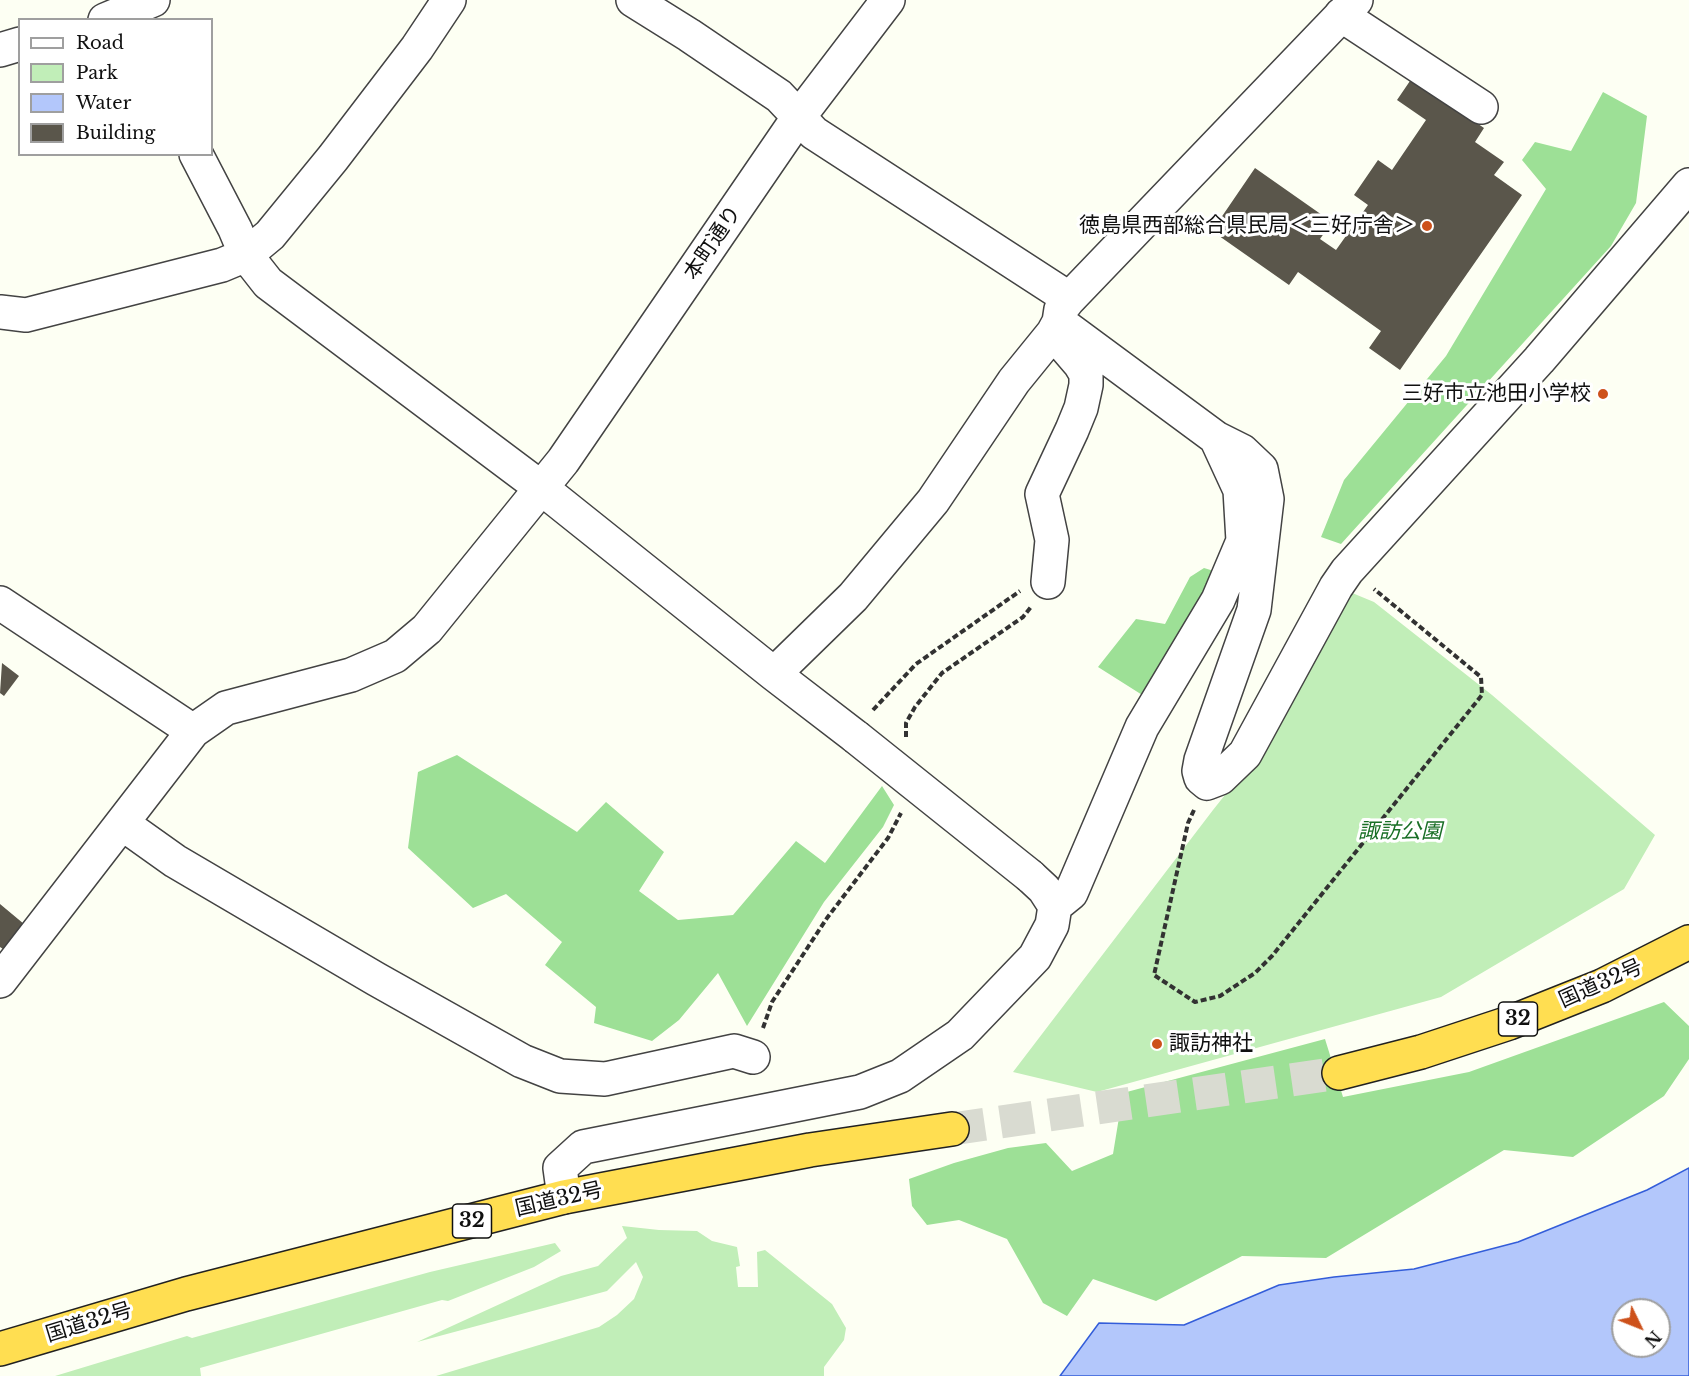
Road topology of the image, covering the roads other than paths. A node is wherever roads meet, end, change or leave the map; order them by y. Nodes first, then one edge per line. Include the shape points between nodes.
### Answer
1 (153, 0) edge
2 (449, 0) edge
3 (633, 0) edge
4 (888, 0) edge
5 (1349, 8) edge
6 (107, 14) edge
7 (18, 45) edge
8 (0, 50) edge
9 (1481, 107) dead end
10 (798, 118) junction
11 (197, 156) edge
12 (1689, 185) edge
13 (246, 255) junction
14 (0, 312) edge
15 (1060, 318) junction
16 (1216, 438) junction
17 (540, 487) junction
18 (1050, 572) road end
19 (0, 603) edge
20 (774, 674) junction
21 (193, 731) junction
22 (123, 824) junction
23 (1055, 906) junction
24 (1689, 942) edge
25 (0, 981) edge
26 (753, 1057) road end
27 (1339, 1073) tunnel mouth
28 (952, 1129) tunnel mouth
29 (564, 1197) junction
30 (0, 1349) edge

1 - 6 street
2 - 13 street via 333,158 270,235
3 - 10 street via 780,96
4 - 10 street, 本町通り
5 - 9 street
5 - 15 street
7 - 8 street
10 - 15 street via 814,133 1047,283
10 - 17 street, 本町通り via 563,461
11 - 13 street
12 - 16 street via 1539,360 1347,571 1245,754 1220,778 1207,783 1199,771 1254,610 1267,499 1261,470 1242,451
13 - 14 street via 222,265 26,315
13 - 17 street via 268,283
15 - 16 street
15 - 18 street via 1086,374 1081,408 1042,494 1052,540
15 - 20 street via 933,501 854,597
16 - 23 street via 1240,490 1243,541 1218,600 1142,727 1071,893
17 - 20 street
17 - 21 street, 本町通り via 428,629 395,657 351,675 226,708
19 - 21 street
20 - 23 street, bridge via 1030,876
21 - 22 street, 本町通り
22 - 25 street, 本町通り
22 - 26 street via 175,861 376,980 522,1061 560,1076 605,1079 734,1051
23 - 29 street via 1052,925 1035,957 960,1035 900,1076 860,1092 583,1147 560,1168
24 - 27 highway, 国道32号 / 32 via 1602,986 1509,1023
28 - 29 highway, 国道32号 / 32 via 810,1150
29 - 30 highway, 国道32号 / 32 via 186,1294

